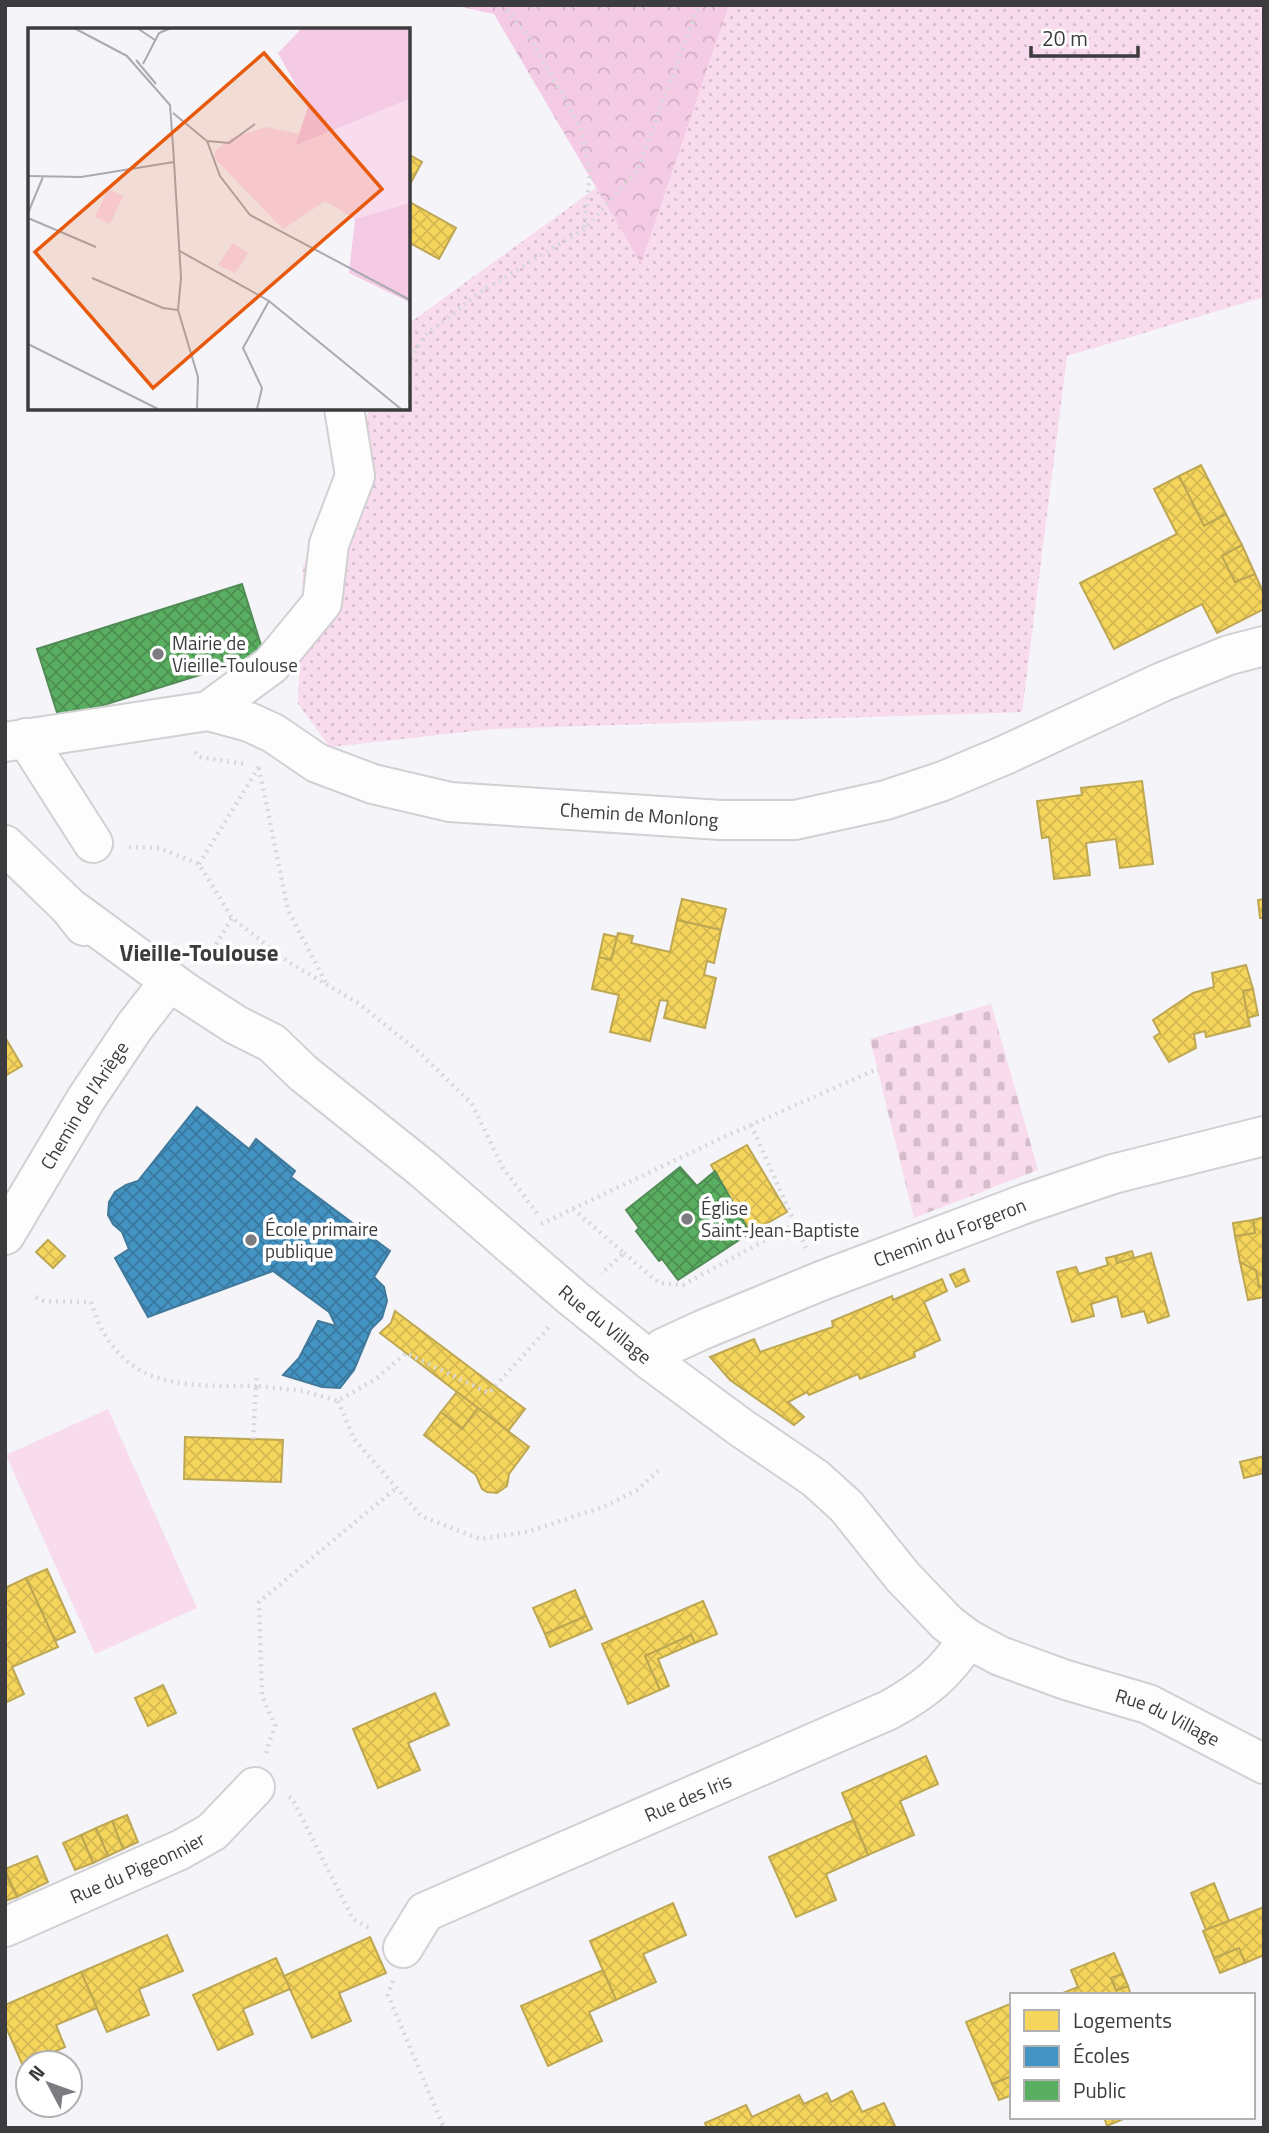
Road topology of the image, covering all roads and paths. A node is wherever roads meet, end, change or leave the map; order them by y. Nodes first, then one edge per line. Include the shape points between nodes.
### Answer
1 (502, 5) edge
2 (699, 5) edge
3 (584, 229) junction
4 (410, 361) edge
5 (344, 410) edge
6 (1264, 646) edge
7 (208, 711) junction
8 (15, 740) edge
9 (259, 766) junction
10 (93, 843) dead end
11 (5, 845) edge
12 (135, 848) dead end
13 (199, 864) junction
14 (232, 918) junction
15 (204, 963) dead end
16 (328, 986) junction
17 (164, 989) junction
18 (877, 1069) dead end
19 (751, 1124) junction
20 (1264, 1136) edge
21 (573, 1209) junction
22 (795, 1224) junction
23 (5, 1235) edge
24 (624, 1253) junction
25 (610, 1267) dead end
26 (821, 1281) junction
27 (36, 1297) dead end
28 (574, 1299) junction
29 (650, 1361) junction
30 (257, 1373) dead end
31 (256, 1386) junction
32 (338, 1401) junction
33 (253, 1439) dead end
34 (660, 1469) dead end
35 (395, 1489) junction
36 (963, 1646) junction
37 (275, 1725) dead end
38 (1264, 1763) edge
39 (255, 1787) joint
40 (353, 1919) dead end
41 (5, 1927) edge
42 (403, 1948) dead end
43 (388, 1995) dead end
44 (444, 2128) edge

1 - 3 path via 528,35 581,127 590,174
2 - 3 path via 637,170
3 - 4 path via 479,293 423,337
5 - 7 street via 355,476 328,544 322,603 271,665
6 - 7 street, Chemin de Monlong via 1161,682 943,781 886,800 796,820 721,820 450,802 373,784 317,763 273,733
7 - 8 street, Chemin de Monlong
7 - 9 path via 185,738 199,757
8 - 10 street
9 - 13 path
9 - 16 path via 288,910
11 - 17 street, Rue du Village via 69,907 102,948
12 - 13 path via 159,848
13 - 14 path
14 - 15 path
14 - 16 path
16 - 21 path via 358,1003 419,1052 472,1104 503,1168 544,1222
17 - 23 street, Chemin de l'Ariège via 86,1099
17 - 28 street, Rue du Village via 203,1031 303,1073
18 - 19 path
19 - 21 path
19 - 22 path
20 - 26 street, Chemin du Forgeron via 1113,1174 1027,1202
21 - 24 path
22 - 24 path via 683,1285 659,1283
22 - 26 path
24 - 25 path
26 - 29 street, Chemin du Forgeron via 663,1348
27 - 31 path via 91,1303 104,1334 131,1366 164,1382
28 - 29 street, Rue du Village
28 - 32 path via 489,1392 406,1353 377,1378
29 - 36 street, Rue du Village via 815,1478 846,1506
30 - 31 path
31 - 32 path via 304,1391
31 - 33 path
32 - 35 path via 354,1439
34 - 35 path via 637,1490 603,1507 527,1532 481,1539 421,1516
35 - 37 path via 259,1602 262,1696
36 - 38 street, Rue du Village via 1148,1704
36 - 42 street, Rue des Iris via 953,1662 917,1694 889,1710 425,1912
39 - 40 path via 292,1798
39 - 41 street, Rue du Pigeonnier via 212,1832 180,1850
43 - 44 path

